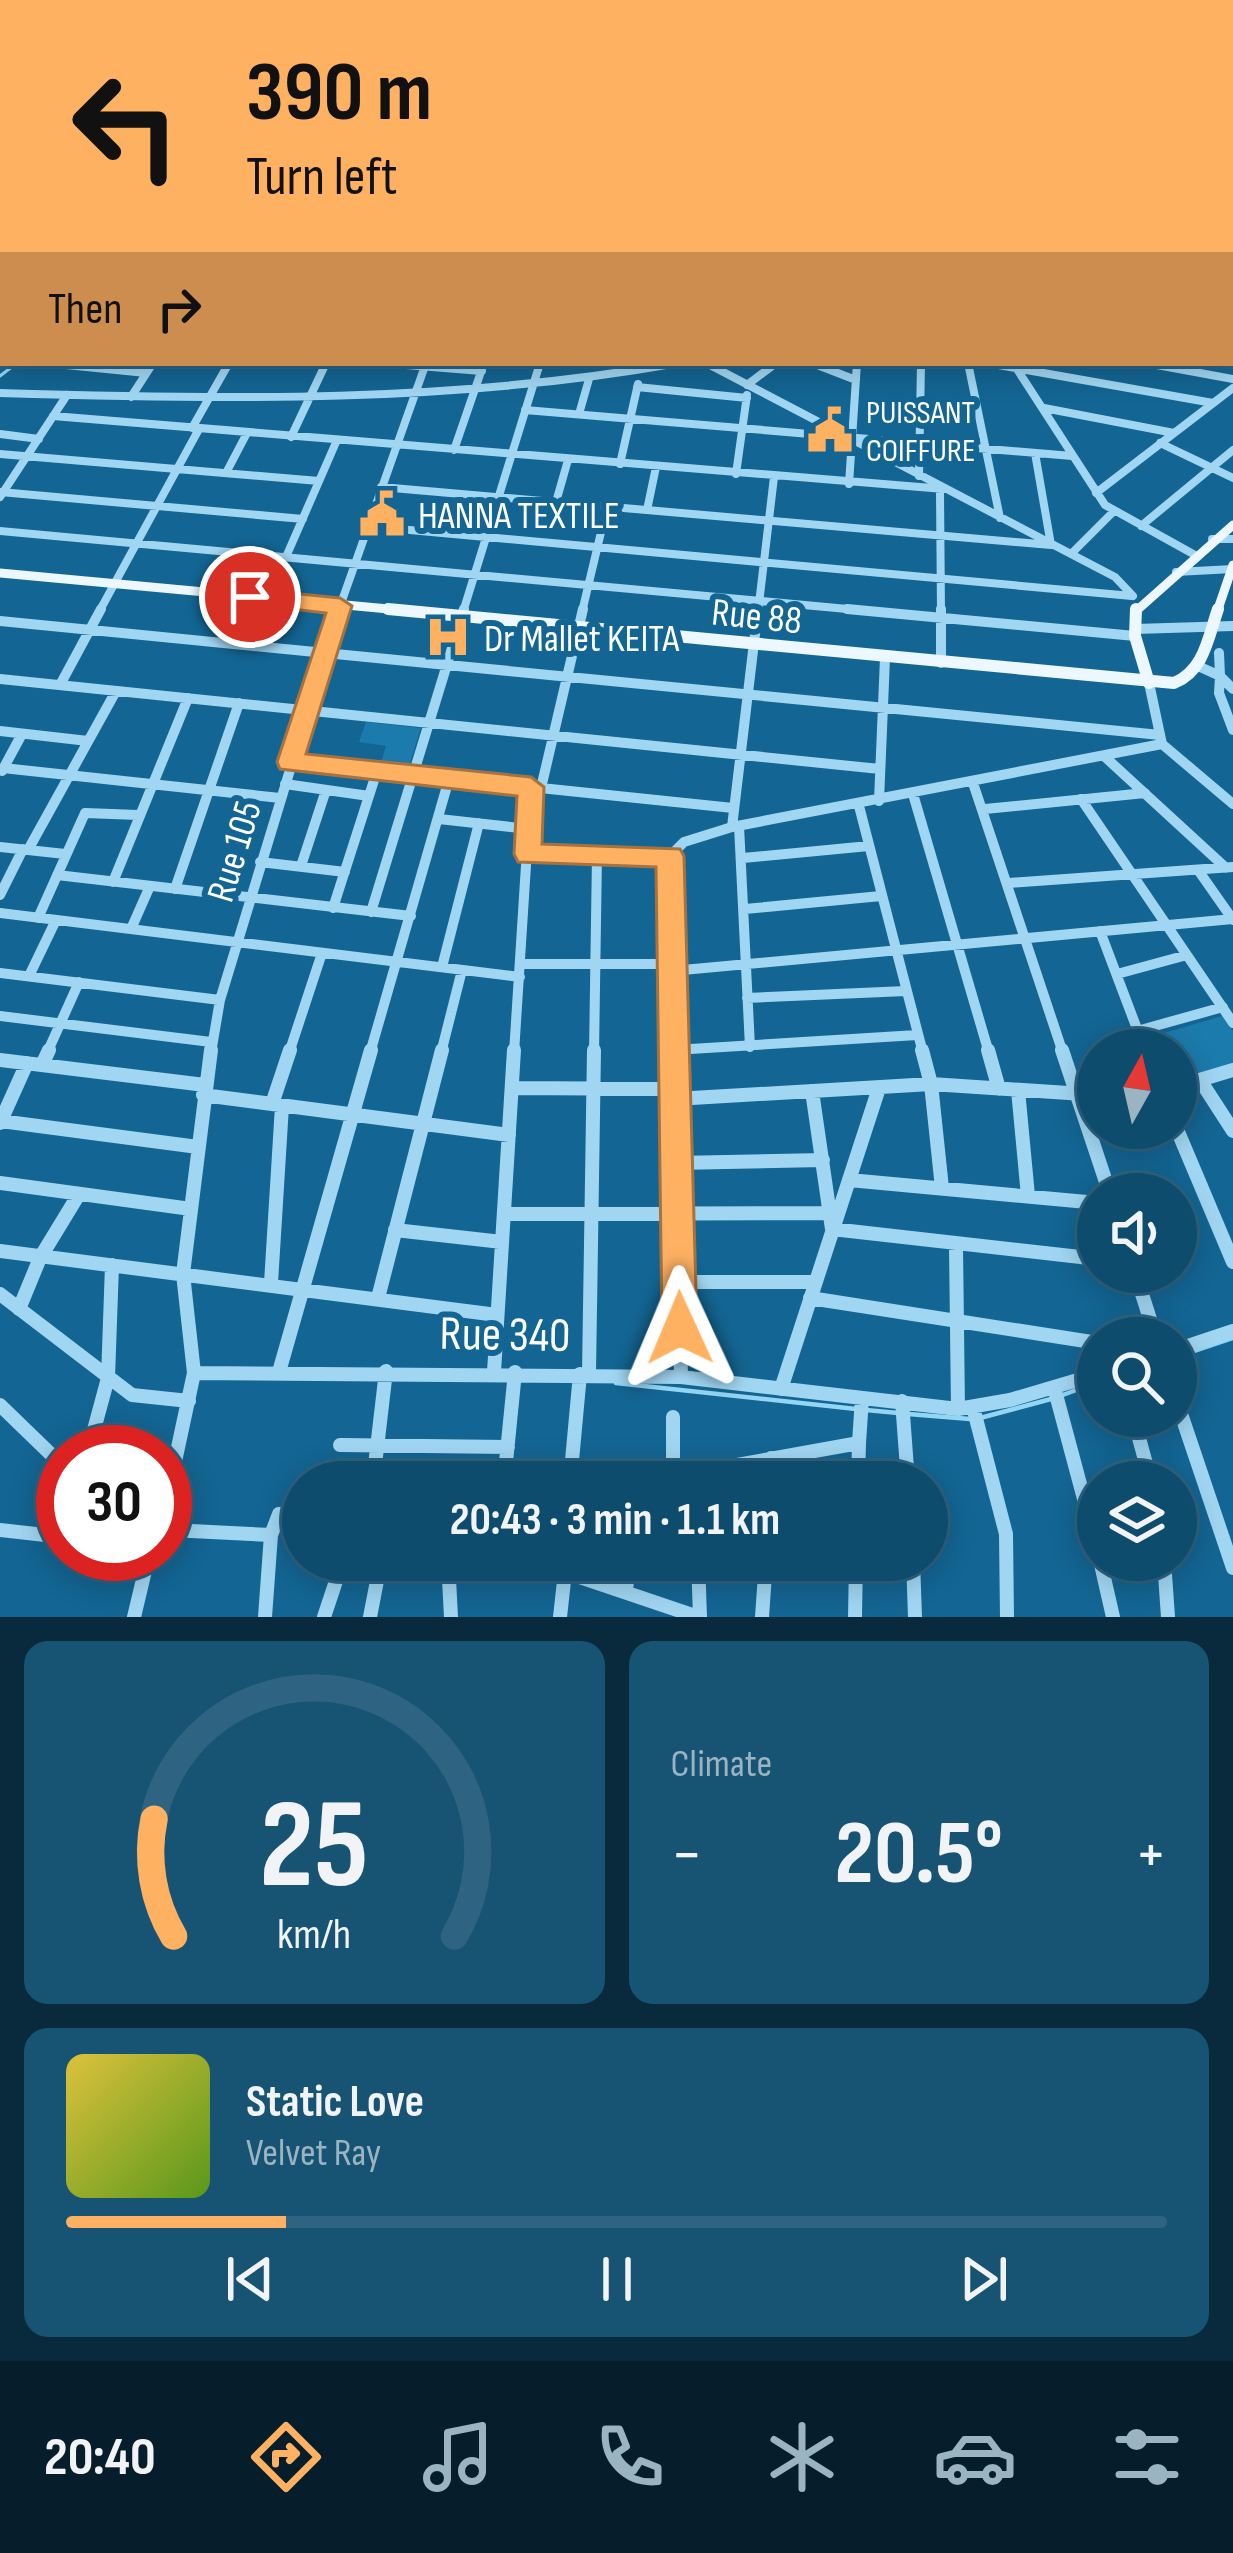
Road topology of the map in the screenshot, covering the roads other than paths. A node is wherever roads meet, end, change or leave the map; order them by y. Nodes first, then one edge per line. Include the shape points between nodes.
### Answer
1 (76, 366) edge
2 (151, 366) edge
3 (227, 366) edge
4 (325, 366) edge
5 (426, 366) edge
6 (539, 366) edge
7 (716, 366) edge
8 (773, 366) edge
9 (820, 366) edge
10 (857, 366) edge
11 (921, 366) edge
12 (969, 366) edge
13 (1015, 366) edge
14 (1019, 366) edge
15 (1089, 366) edge
16 (1159, 366) edge
17 (483, 367) edge
18 (642, 367) edge
19 (146, 373) junction
20 (589, 379) junction
21 (856, 380) junction
22 (1087, 380) junction
23 (1233, 383) edge
24 (532, 387) junction
25 (638, 387) junction
26 (748, 390) junction
27 (475, 391) junction
28 (0, 393) edge
29 (67, 395) junction
30 (414, 396) junction
31 (131, 397) junction
32 (310, 397) junction
33 (208, 399) junction
34 (1213, 403) junction
35 (1044, 408) junction
36 (525, 410) junction
37 (579, 414) junction
38 (53, 416) junction
39 (630, 419) junction
40 (195, 428) junction
41 (742, 428) junction
42 (247, 433) junction
43 (1174, 433) junction
44 (0, 434) edge
45 (291, 436) junction
46 (852, 438) junction
47 (39, 439) junction
48 (337, 440) junction
49 (920, 443) junction
50 (1160, 443) junction
51 (396, 446) junction
52 (986, 449) junction
53 (454, 450) junction
54 (1233, 450) edge
55 (1035, 453) junction
56 (0, 454) edge
57 (511, 455) junction
58 (1072, 456) junction
59 (27, 457) junction
60 (568, 460) junction
61 (620, 464) junction
62 (656, 467) junction
63 (1211, 468) junction
64 (177, 469) junction
65 (226, 473) junction
66 (736, 474) junction
67 (920, 476) junction
68 (774, 478) junction
69 (1233, 478) edge
70 (319, 481) junction
71 (849, 484) junction
72 (381, 487) junction
73 (942, 490) junction
74 (1, 494) edge
75 (1096, 494) junction
76 (498, 497) junction
77 (556, 502) junction
78 (158, 506) junction
79 (608, 507) junction
80 (647, 510) junction
81 (1113, 512) junction
82 (303, 518) junction
83 (1000, 519) junction
84 (769, 521) junction
85 (1233, 525) edge
86 (366, 526) junction
87 (1141, 526) junction
88 (0, 531) edge
89 (940, 536) junction
90 (486, 537) junction
91 (1212, 539) junction
92 (1233, 539) edge
93 (137, 544) junction
94 (1051, 545) junction
95 (598, 547) junction
96 (1071, 554) junction
97 (1195, 554) junction
98 (286, 557) junction
99 (764, 562) junction
100 (354, 563) junction
101 (1232, 568) edge
102 (1173, 572) junction
103 (0, 573) edge
104 (474, 576) junction
105 (940, 578) junction
106 (115, 584) junction
107 (589, 585) junction
108 (1227, 597) edge
109 (1136, 599) junction
110 (759, 601) junction
111 (340, 606) junction
112 (461, 617) junction
113 (940, 618) junction
114 (0, 621) edge
115 (1233, 626) edge
116 (1211, 627) junction
117 (579, 628) junction
118 (90, 630) junction
119 (1135, 633) junction
120 (754, 645) junction
121 (1233, 652) edge
122 (325, 653) junction
123 (1219, 653) junction
124 (885, 658) junction
125 (1200, 659) junction
126 (940, 664) junction
127 (447, 665) junction
128 (1220, 676) junction
129 (568, 677) junction
130 (0, 679) edge
131 (1149, 683) junction
132 (60, 685) junction
133 (1233, 689) edge
134 (116, 691) junction
135 (748, 695) junction
136 (188, 698) junction
137 (238, 703) junction
138 (883, 708) junction
139 (307, 710) junction
140 (429, 723) junction
141 (1233, 730) edge
142 (0, 731) edge
143 (22, 734) junction
144 (555, 736) junction
145 (1161, 740) junction
146 (88, 741) junction
147 (741, 755) junction
148 (1104, 756) junction
149 (290, 762) junction
150 (880, 769) junction
151 (2, 771) edge
152 (377, 771) junction
153 (69, 775) junction
154 (411, 775) junction
155 (449, 779) junction
156 (974, 783) junction
157 (150, 784) junction
158 (536, 788) junction
159 (206, 790) junction
160 (326, 790) junction
161 (283, 791) junction
162 (913, 794) junction
163 (1145, 794) junction
164 (369, 796) junction
165 (1081, 799) junction
166 (879, 802) junction
167 (1233, 804) edge
168 (860, 806) junction
169 (733, 808) junction
170 (985, 809) junction
171 (138, 814) junction
172 (439, 819) junction
173 (479, 823) junction
174 (736, 827) junction
175 (529, 829) junction
176 (869, 846) junction
177 (0, 847) edge
178 (26, 850) junction
179 (65, 854) junction
180 (528, 854) junction
181 (597, 855) junction
182 (670, 856) junction
183 (743, 857) junction
184 (260, 862) junction
185 (301, 866) junction
186 (1230, 868) edge
187 (1198, 870) junction
188 (345, 872) junction
189 (1132, 874) junction
190 (57, 875) junction
191 (113, 882) junction
192 (1009, 884) junction
193 (150, 886) junction
194 (176, 889) junction
195 (0, 896) edge
196 (881, 896) junction
197 (250, 898) junction
198 (333, 908) junction
199 (745, 909) junction
200 (371, 912) junction
201 (0, 913) edge
202 (411, 916) junction
203 (38, 918) junction
204 (1233, 919) edge
205 (56, 920) junction
206 (1167, 925) junction
207 (130, 929) junction
208 (1100, 931) junction
209 (1026, 938) junction
210 (237, 943) junction
211 (958, 944) junction
212 (896, 950) junction
213 (322, 953) junction
214 (1187, 955) junction
215 (397, 962) junction
216 (596, 963) junction
217 (748, 964) junction
218 (442, 967) junction
219 (672, 968) junction
220 (462, 970) junction
221 (520, 970) junction
222 (0, 973) edge
223 (1117, 974) junction
224 (29, 976) junction
225 (79, 982) junction
226 (906, 991) junction
227 (747, 998) junction
228 (220, 1000) junction
229 (1222, 1007) junction
230 (0, 1016) edge
231 (61, 1023) junction
232 (1233, 1023) edge
233 (1136, 1029) edge
234 (1144, 1029) edge
235 (917, 1035) junction
236 (212, 1042) junction
237 (750, 1047) junction
238 (674, 1050) junction
239 (0, 1060) edge
240 (35, 1064) junction
241 (1233, 1070) edge
242 (1200, 1080) junction
243 (1197, 1081) edge
244 (931, 1084) junction
245 (512, 1088) junction
246 (878, 1088) junction
247 (1077, 1088) edge
248 (593, 1089) junction
249 (999, 1089) junction
250 (204, 1090) junction
251 (1018, 1090) junction
252 (812, 1091) junction
253 (675, 1094) junction
254 (1077, 1094) edge
255 (277, 1105) junction
256 (353, 1114) junction
257 (0, 1122) edge
258 (423, 1124) junction
259 (1233, 1131) edge
260 (509, 1135) junction
261 (198, 1147) junction
262 (1186, 1149) edge
263 (823, 1160) junction
264 (676, 1163) junction
265 (849, 1180) junction
266 (0, 1183) edge
267 (943, 1189) junction
268 (79, 1194) junction
269 (1028, 1196) junction
270 (1077, 1201) edge
271 (191, 1209) junction
272 (504, 1214) junction
273 (591, 1214) junction
274 (677, 1214) junction
275 (831, 1221) junction
276 (395, 1230) junction
277 (1227, 1234) edge
278 (502, 1242) junction
279 (956, 1246) junction
280 (0, 1251) edge
281 (1077, 1257) edge
282 (40, 1258) junction
283 (1233, 1262) edge
284 (112, 1264) junction
285 (183, 1274) junction
286 (679, 1282) junction
287 (815, 1282) junction
288 (271, 1283) junction
289 (303, 1288) junction
290 (0, 1294) edge
291 (378, 1298) junction
292 (810, 1298) junction
293 (19, 1309) junction
294 (497, 1315) junction
295 (955, 1319) junction
296 (1233, 1331) edge
297 (1077, 1339) edge
298 (1197, 1343) edge
299 (386, 1371) junction
300 (279, 1372) junction
301 (494, 1372) junction
302 (514, 1372) junction
303 (194, 1373) junction
304 (584, 1373) junction
305 (681, 1377) junction
306 (108, 1378) junction
307 (1077, 1381) edge
308 (781, 1388) junction
309 (1054, 1388) junction
310 (862, 1398) junction
311 (189, 1401) junction
312 (902, 1401) junction
313 (0, 1405) edge
314 (966, 1408) junction
315 (673, 1417) dead end
316 (95, 1425) edge
317 (184, 1425) edge
318 (1189, 1437) edge
319 (36, 1440) edge
320 (859, 1443) junction
321 (340, 1444) dead end
322 (377, 1446) junction
323 (508, 1447) junction
324 (771, 1458) junction
325 (375, 1461) edge
326 (506, 1461) edge
327 (573, 1461) edge
328 (673, 1461) edge
329 (760, 1461) edge
330 (771, 1461) edge
331 (859, 1461) edge
332 (906, 1461) edge
333 (1077, 1473) edge
334 (282, 1514) edge
335 (192, 1531) edge
336 (2, 1535) edge
337 (271, 1535) junction
338 (36, 1537) edge
339 (1233, 1568) edge
340 (143, 1581) edge
341 (336, 1581) edge
342 (377, 1581) edge
343 (449, 1581) edge
344 (564, 1581) edge
345 (594, 1581) edge
346 (627, 1581) edge
347 (698, 1581) edge
348 (765, 1581) edge
349 (856, 1581) edge
350 (914, 1581) edge
351 (1105, 1581) edge
352 (1165, 1581) edge
353 (626, 1591) junction
354 (654, 1611) edge
355 (134, 1617) edge
356 (265, 1617) edge
357 (324, 1617) edge
358 (370, 1617) edge
359 (451, 1617) edge
360 (560, 1617) edge
361 (699, 1617) edge
362 (762, 1617) edge
363 (855, 1617) edge
364 (915, 1617) edge
365 (1007, 1617) edge
366 (1113, 1617) edge
367 (1168, 1617) edge

1 - 19 street
2 - 19 street
3 - 33 street
4 - 32 street
5 - 30 street, Rue 105
6 - 24 street
7 - 26 street
8 - 26 street
9 - 21 street
10 - 21 street
11 - 49 street
12 - 52 street
13 - 35 street
14 - 22 street
15 - 22 street
16 - 23 street
17 - 27 street
18 - 20 street
18 - 25 street
19 - 31 street
20 - 24 street
20 - 37 street
21 - 46 street
22 - 34 street
23 - 34 street
24 - 27 street
24 - 36 street
25 - 26 street
25 - 39 street
26 - 41 street
26 - 46 street
27 - 30 street
27 - 53 street
28 - 29 street
29 - 31 street
29 - 38 street
30 - 32 street
30 - 51 street, Rue 105
31 - 33 street
32 - 33 street
32 - 45 street
33 - 40 street
34 - 43 street
35 - 43 street
35 - 58 street
36 - 37 street
36 - 57 street
37 - 39 street
38 - 40 street
38 - 47 street
39 - 41 street
39 - 61 street
40 - 42 street
40 - 64 street
41 - 46 street
41 - 66 street
42 - 45 street
42 - 65 street
43 - 50 street
44 - 47 street
45 - 48 street
46 - 49 street
46 - 67 street
46 - 71 street
47 - 59 street
48 - 51 street
48 - 70 street
49 - 52 street
49 - 67 street
50 - 63 street
50 - 75 street
51 - 53 street
51 - 72 street, Rue 105
52 - 55 street
52 - 83 street
53 - 57 street
54 - 63 street
55 - 58 street
55 - 94 street
56 - 59 street
57 - 60 street
57 - 76 street
58 - 75 street
59 - 64 street
59 - 74 street
60 - 61 street
60 - 77 street
61 - 62 street
62 - 66 street
62 - 80 street
63 - 69 street
63 - 87 street
64 - 65 street
64 - 78 street
65 - 70 street
66 - 68 street
67 - 73 street
68 - 71 street
68 - 84 street
70 - 82 street
71 - 73 street
72 - 76 street
72 - 86 street, Rue 105
73 - 83 street
73 - 89 street
74 - 78 street
75 - 81 street
76 - 77 street
76 - 90 street
77 - 79 street
78 - 82 street
78 - 93 street
79 - 80 street
79 - 95 street
80 - 84 street
81 - 87 street
81 - 96 street
82 - 98 street
83 - 94 street
84 - 89 street
84 - 99 street
85 - 91 main road
86 - 90 street
86 - 100 street, Rue 105
87 - 97 street
88 - 93 street
89 - 94 street
89 - 105 street
90 - 95 street
90 - 104 street
91 - 92 street
91 - 97 main road
93 - 98 street
93 - 106 street
94 - 96 street
95 - 99 street
95 - 107 street
96 - 109 street via 1126,584
97 - 102 main road
98 - 100 street
99 - 105 street
99 - 110 street
100 - 104 street
100 - 111 street, Rue 105
101 - 102 street
101 - 108 main road
102 - 109 main road
103 - 106 main road, Rue 88
104 - 107 street
104 - 112 street
105 - 109 street
105 - 113 street
106 - 111 main road, Rue 88
106 - 118 street
107 - 110 street
107 - 117 street
108 - 116 main road
109 - 119 main road
110 - 113 street
110 - 120 street
111 - 112 main road, Rue 88
111 - 122 street, Rue 105
112 - 117 main road, Rue 88
112 - 127 street
113 - 119 street
113 - 126 street
114 - 118 street
115 - 116 street
116 - 119 street
116 - 125 main road
117 - 120 main road, Rue 88
117 - 129 street
118 - 122 street
118 - 132 street
119 - 131 main road
120 - 124 main road, Rue 88
120 - 135 street
121 - 123 street
122 - 127 street
122 - 139 street, Rue 105
123 - 125 street
123 - 128 street
124 - 126 main road, Rue 88
124 - 138 street
125 - 128 street
125 - 131 main road via 1191,676
126 - 131 main road, Rue 88
127 - 129 street
127 - 140 street
128 - 133 street
128 - 141 street
129 - 135 street
129 - 144 street
130 - 132 street
131 - 145 street
132 - 134 street
134 - 136 street
134 - 146 street
135 - 138 street
135 - 147 street
136 - 137 street
136 - 157 street
137 - 139 street
137 - 159 street
138 - 145 street
138 - 150 street
139 - 140 street
139 - 149 street, Rue 105
140 - 144 street
140 - 154 street
142 - 143 street
143 - 146 street
143 - 151 street
144 - 147 street
144 - 158 street
145 - 148 street
145 - 167 street
146 - 153 street
147 - 150 street
147 - 169 street
148 - 156 street
148 - 163 street
149 - 152 street
149 - 161 street, Rue 105
150 - 166 street
151 - 153 street
152 - 154 street
152 - 164 street
153 - 157 street
153 - 178 street
154 - 155 street
154 - 200 street
155 - 158 street
155 - 172 street
156 - 162 street
156 - 170 street
157 - 159 street
157 - 171 street
158 - 169 street
158 - 175 street
159 - 161 street
159 - 194 street
160 - 161 street
160 - 164 street
160 - 185 street
161 - 184 street, Rue 105
162 - 166 street
162 - 211 street
163 - 165 street
163 - 186 street
164 - 188 street
165 - 170 street
165 - 189 street
166 - 168 street
168 - 174 street
168 - 176 street
169 - 174 street
170 - 192 street
171 - 179 street via 85,813
171 - 191 street
172 - 173 street
172 - 202 street
173 - 175 street
173 - 218 street
174 - 182 street via 684,842
174 - 183 street
175 - 180 street
176 - 183 street
176 - 196 street
177 - 178 street
178 - 179 street
178 - 195 street
179 - 190 street
180 - 181 street
180 - 221 street
181 - 182 street
181 - 216 street
182 - 219 street
183 - 199 street
184 - 185 street
184 - 197 street, Rue 105
185 - 188 street
186 - 187 street
187 - 189 street
187 - 204 street
188 - 198 street
189 - 192 street
189 - 206 street
190 - 191 street
190 - 203 street
191 - 193 street
192 - 209 street
193 - 194 street
193 - 207 street
194 - 197 street
196 - 199 street
196 - 212 street
197 - 198 street
197 - 210 street, Rue 105
198 - 200 street
199 - 217 street
200 - 202 street
201 - 203 street
202 - 215 street
203 - 205 street
204 - 206 street
205 - 207 street
205 - 224 street
206 - 208 street
206 - 214 street
207 - 210 street
208 - 209 street
208 - 223 street
209 - 211 street
209 - 247 street
210 - 213 street
210 - 228 street, Rue 105
211 - 212 street
211 - 249 street
212 - 217 street
212 - 226 street
213 - 215 street
213 - 255 street
214 - 223 street
214 - 229 street
215 - 218 street
215 - 256 street
216 - 219 street
216 - 221 street
216 - 248 street
217 - 219 street
217 - 227 street
218 - 220 street
219 - 238 street
220 - 221 street
220 - 258 street
221 - 245 street
222 - 224 street
223 - 233 street
224 - 225 street
225 - 228 street
225 - 231 street
226 - 227 street
226 - 235 street
227 - 237 street
228 - 236 street, Rue 105
229 - 232 street
229 - 234 street
230 - 231 street
231 - 236 street
231 - 240 street
235 - 237 street
235 - 244 street
236 - 250 street, Rue 105
237 - 238 street
238 - 253 street
239 - 240 street
240 - 250 street
240 - 257 street
241 - 242 street
242 - 243 street
242 - 259 street
244 - 246 street
244 - 249 street
244 - 267 street
245 - 248 street
245 - 260 street
246 - 252 street
246 - 265 street
248 - 253 street
248 - 273 street
249 - 251 street
250 - 255 street
250 - 261 street, Rue 105
251 - 254 street
251 - 269 street
252 - 253 street
252 - 263 street
253 - 264 street
255 - 256 street
255 - 288 street
256 - 258 street
256 - 289 street
257 - 261 street
258 - 260 street
258 - 276 street
260 - 272 street
261 - 271 street, Rue 105
262 - 277 street
263 - 264 street
263 - 275 street
264 - 274 street
265 - 267 street
265 - 275 street
266 - 268 street
267 - 269 street
268 - 271 street
268 - 282 street
269 - 270 street
271 - 285 street, Rue 105
272 - 273 street
272 - 278 street
273 - 274 street
273 - 304 street
274 - 275 street
274 - 286 street
275 - 279 street
275 - 287 street
276 - 278 street
276 - 291 street
277 - 283 street
278 - 294 street
279 - 281 street
279 - 295 street
280 - 282 street
282 - 284 street
282 - 293 street
284 - 285 street
284 - 306 street
285 - 288 street
285 - 303 street, Rue 105
286 - 287 street
286 - 305 street
287 - 292 street
288 - 289 street
289 - 291 street
289 - 300 street
290 - 293 street
291 - 294 street
292 - 295 street
292 - 308 street
293 - 306 street
294 - 301 street
295 - 297 street
295 - 314 street
296 - 298 street
299 - 300 street, Rue 340
299 - 301 street, Rue 340
299 - 322 street
300 - 303 street, Rue 340
301 - 302 street, Rue 340
302 - 304 street, Rue 340
302 - 323 street
303 - 311 street, Rue 105
304 - 305 street, Rue 340
304 - 327 street
305 - 308 street, Rue 340
306 - 311 street via 132,1395
306 - 316 street
307 - 309 street, Rue 340
308 - 310 street, Rue 340
309 - 314 street, Rue 340
309 - 333 street
310 - 312 street, Rue 340
310 - 320 street
311 - 317 street, Rue 105
312 - 314 street, Rue 340
312 - 332 street
313 - 319 street
314 - 365 street via 1006,1534
315 - 328 street
318 - 339 street
320 - 324 street
320 - 331 street
321 - 322 street
322 - 323 street
322 - 325 street
323 - 326 street
324 - 329 street
324 - 330 street
334 - 337 street
335 - 337 street
336 - 338 street
337 - 356 street
340 - 355 street
341 - 357 street
342 - 358 street
343 - 359 street
344 - 360 street
345 - 353 street
346 - 353 street
347 - 361 street
348 - 362 street
349 - 363 street
350 - 364 street
351 - 366 street
352 - 367 street
353 - 354 street
354 - 361 street

